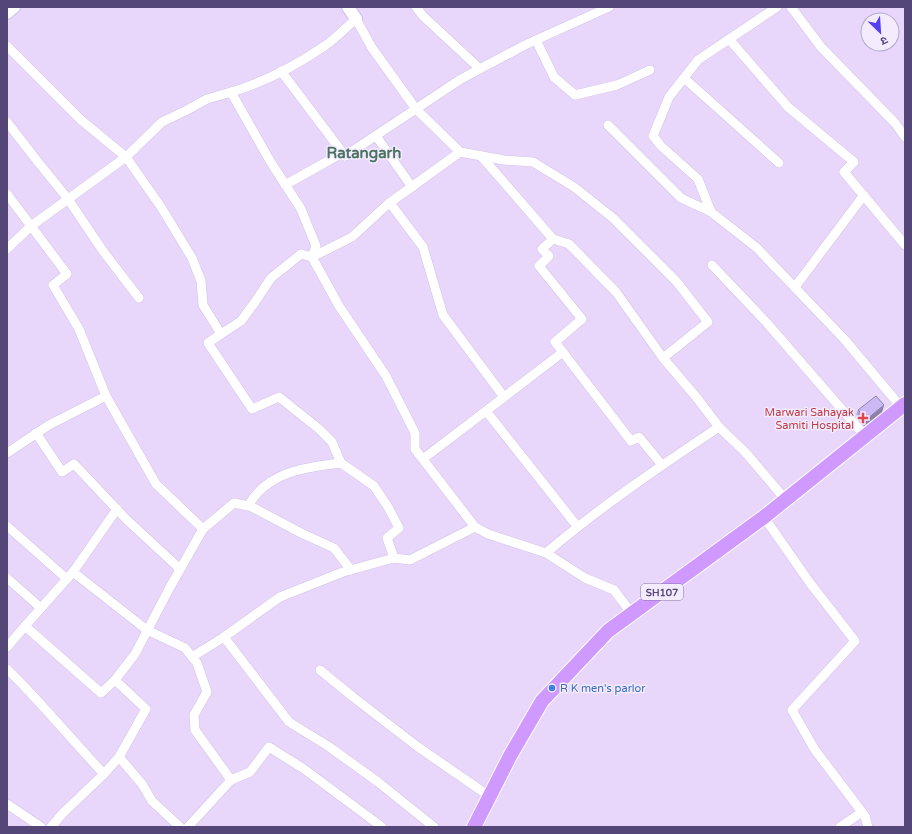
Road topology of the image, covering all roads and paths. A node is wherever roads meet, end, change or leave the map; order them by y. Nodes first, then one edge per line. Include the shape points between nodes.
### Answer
1 (14, 7) edge
2 (416, 7) edge
3 (610, 7) edge
4 (777, 7) edge
5 (791, 7) edge
6 (354, 11) edge
7 (7, 13) edge
8 (729, 39) junction
9 (536, 40) junction
10 (7, 46) edge
11 (480, 69) junction
12 (650, 70) dead end
13 (281, 71) junction
14 (684, 78) junction
15 (232, 92) junction
16 (416, 109) junction
17 (7, 122) edge
18 (608, 125) dead end
19 (376, 136) junction
20 (905, 137) edge
21 (460, 152) junction
22 (342, 153) junction
23 (481, 156) junction
24 (126, 157) junction
25 (779, 163) dead end
26 (286, 185) junction
27 (412, 187) junction
28 (7, 194) edge
29 (864, 196) junction
30 (68, 199) junction
31 (390, 202) junction
32 (711, 212) junction
33 (31, 226) junction
34 (553, 239) junction
35 (905, 245) edge
36 (7, 250) edge
37 (312, 257) junction
38 (712, 265) dead end
39 (795, 287) junction
40 (139, 298) dead end
41 (221, 334) junction
42 (563, 352) junction
43 (663, 358) junction
44 (106, 396) junction
45 (504, 397) junction
46 (903, 405) edge
47 (486, 411) junction
48 (719, 426) junction
49 (36, 433) junction
50 (865, 436) junction
51 (7, 453) edge
52 (423, 459) junction
53 (341, 463) junction
54 (662, 465) junction
55 (785, 499) junction
56 (248, 505) junction
57 (116, 509) junction
58 (764, 517) junction
59 (7, 526) edge
60 (577, 526) junction
61 (475, 527) junction
62 (203, 529) junction
63 (546, 553) junction
64 (394, 558) junction
65 (180, 569) junction
66 (351, 570) junction
67 (70, 575) junction
68 (7, 578) edge
69 (41, 608) junction
70 (632, 614) junction
71 (25, 626) junction
72 (147, 630) junction
73 (224, 637) junction
74 (7, 647) edge
75 (192, 657) junction
76 (7, 669) edge
77 (320, 670) dead end
78 (115, 680) junction
79 (119, 757) junction
80 (104, 774) junction
81 (231, 780) junction
82 (490, 796) junction
83 (7, 804) edge
84 (862, 812) junction
85 (41, 827) edge
86 (51, 827) edge
87 (180, 827) edge
88 (188, 827) edge
89 (382, 827) edge
90 (434, 827) edge
91 (474, 827) edge
92 (840, 827) edge
93 (868, 827) edge

1 - 7 street
2 - 11 street
3 - 9 street
4 - 8 street
5 - 20 street via 821,47 895,123
6 - 13 street via 327,44
6 - 16 street via 372,48
8 - 14 street via 698,60
8 - 29 street via 788,107 854,162 844,172
9 - 11 street
9 - 12 street via 554,77 575,95 617,85
10 - 24 street via 81,120
11 - 16 street
13 - 15 street
13 - 22 street
14 - 25 street
14 - 32 street via 669,97 653,136 698,179
15 - 24 street via 207,99 162,122
15 - 26 street
16 - 19 street
16 - 21 street
17 - 30 street
18 - 32 street via 681,198
19 - 22 street via 345,156
19 - 27 street
21 - 23 street
21 - 27 street
22 - 26 street
23 - 34 street
23 - 43 street via 534,162 574,187 613,218 676,281 708,322
24 - 30 street
24 - 41 street via 192,258 201,281 203,305
26 - 37 street via 301,209 316,246
27 - 31 street
28 - 33 street
29 - 35 street
29 - 39 street
30 - 33 street
30 - 40 street
31 - 37 street via 352,237
31 - 45 street via 423,247 443,315
32 - 39 street via 757,248
33 - 36 street
33 - 44 street via 67,274 54,285 79,329
34 - 42 street via 542,249 549,256 539,266 582,319 555,342
34 - 43 street via 569,244 616,292
37 - 41 street via 301,254 271,278 241,321
37 - 52 street via 339,306 386,376 415,433 415,449
38 - 50 street via 766,322
39 - 46 street
41 - 53 street via 208,343 252,409 279,397 332,442
42 - 45 street
42 - 54 street via 631,441 639,437
43 - 48 street
44 - 49 street
44 - 62 street via 156,484
45 - 47 street
46 - 50 main road, SH107
47 - 52 street
47 - 60 street
48 - 54 street
48 - 55 street
49 - 51 street
49 - 57 street via 62,472 74,464
50 - 55 main road, SH107
52 - 61 street
53 - 56 street via 297,469 267,483
53 - 64 street via 374,486 388,507 399,528 387,538
54 - 60 street
55 - 58 main road, SH107
56 - 62 street via 234,503
56 - 66 street via 334,548
57 - 65 street
57 - 67 street
58 - 70 main road, SH107
58 - 84 street via 855,641 792,710 815,750
59 - 67 street
60 - 63 street
61 - 63 street via 488,534
61 - 64 street via 410,560
62 - 65 street
63 - 70 street via 585,578 614,590
64 - 66 street
65 - 72 street
66 - 73 street via 280,597
67 - 69 street
67 - 72 street
68 - 69 street
69 - 71 street
70 - 82 main road, SH107 via 608,631 542,701
71 - 74 street
71 - 78 street via 101,693
72 - 75 street via 185,648
72 - 78 street
73 - 75 street
73 - 90 street via 289,722 378,782
75 - 81 street via 207,692 194,715 195,730
76 - 80 street
77 - 82 street via 418,747
78 - 79 street via 146,709
79 - 80 street
79 - 87 street via 142,784 152,801
80 - 86 street
81 - 88 street
81 - 89 street via 250,772 269,747 304,769
82 - 91 main road, SH107
83 - 85 street
84 - 92 street
84 - 93 street

